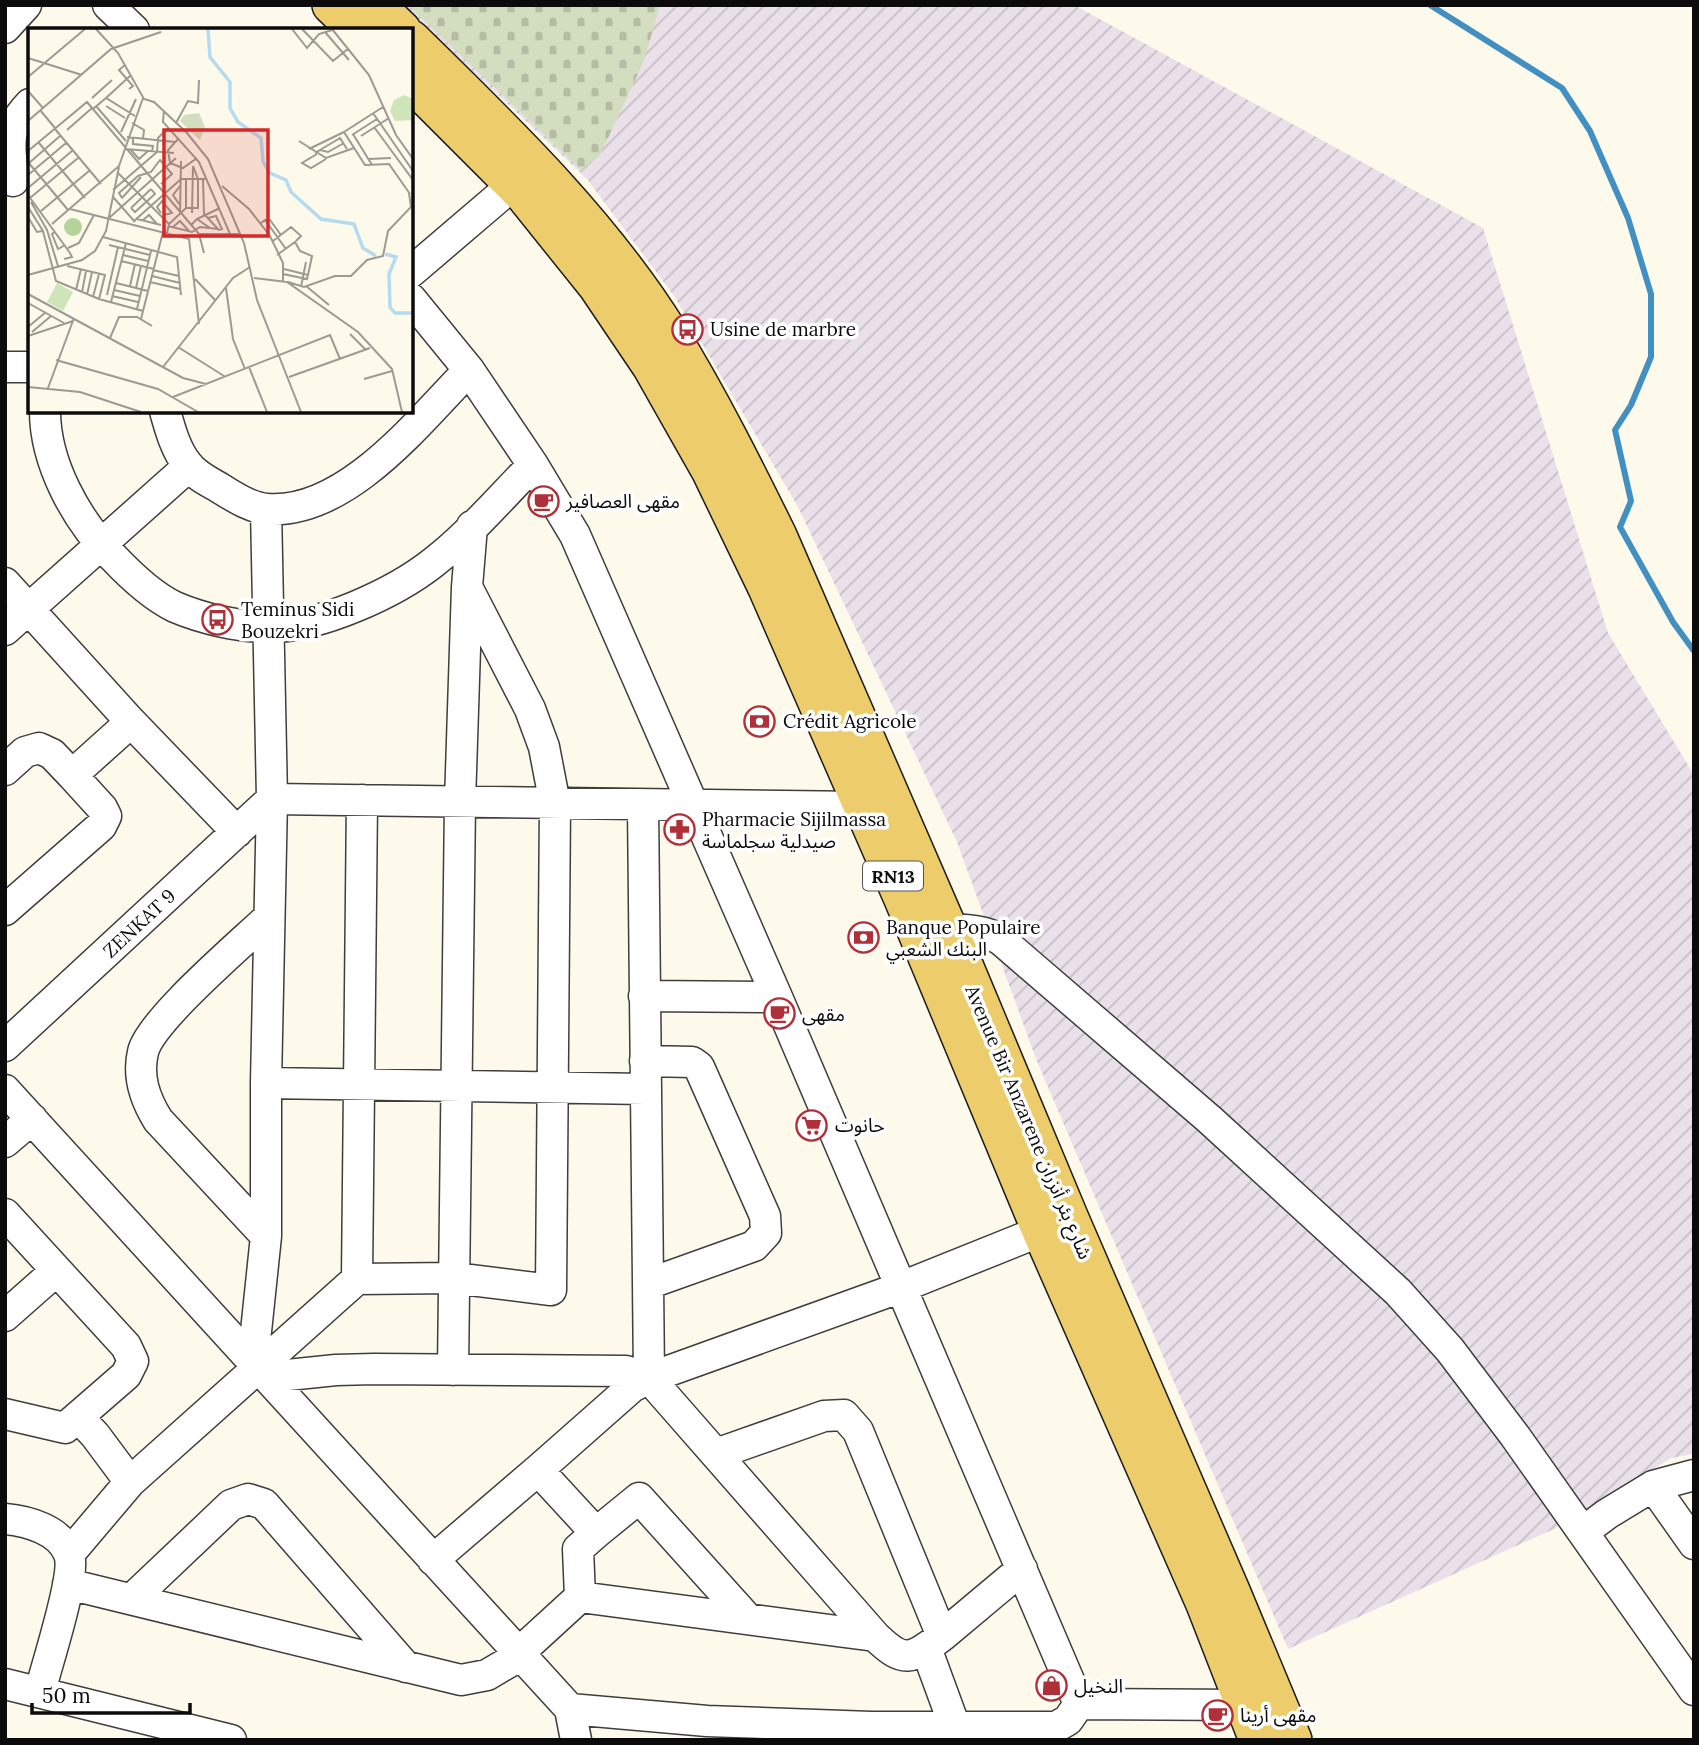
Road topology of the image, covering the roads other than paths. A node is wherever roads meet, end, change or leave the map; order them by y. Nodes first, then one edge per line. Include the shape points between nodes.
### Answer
1 (26, 5) edge
2 (331, 5) edge
3 (376, 5) edge
4 (5, 28) edge
5 (355, 28) edge
6 (400, 28) edge
7 (413, 41) edge
8 (413, 84) edge
9 (28, 106) edge
10 (16, 181) edge
11 (514, 184) junction
12 (413, 270) edge
13 (413, 301) edge
14 (5, 367) edge
15 (28, 367) edge
16 (469, 370) junction
17 (46, 413) edge
18 (166, 413) edge
19 (533, 465) junction
20 (189, 466) junction
21 (266, 509) junction
22 (472, 526) junction
23 (101, 545) junction
24 (5, 583) edge
25 (467, 587) junction
26 (29, 608) junction
27 (270, 627) junction
28 (5, 630) edge
29 (131, 722) junction
30 (5, 770) edge
31 (72, 775) junction
32 (272, 799) junction
33 (362, 800) junction
34 (460, 802) junction
35 (555, 804) junction
36 (643, 805) junction
37 (694, 806) junction
38 (862, 807) junction
39 (237, 832) junction
40 (5, 910) edge
41 (268, 918) junction
42 (948, 929) junction
43 (645, 996) junction
44 (777, 997) junction
45 (5, 1046) edge
46 (645, 1075) junction
47 (266, 1083) junction
48 (359, 1085) junction
49 (456, 1086) junction
50 (554, 1087) junction
51 (5, 1090) edge
52 (32, 1119) junction
53 (5, 1142) edge
54 (5, 1214) edge
55 (1041, 1231) junction
56 (266, 1236) junction
57 (56, 1271) junction
58 (454, 1278) junction
59 (357, 1279) junction
60 (648, 1284) junction
61 (900, 1287) junction
62 (5, 1316) edge
63 (260, 1368) junction
64 (453, 1370) junction
65 (649, 1378) junction
66 (5, 1415) edge
67 (79, 1427) junction
68 (716, 1454) junction
69 (538, 1470) junction
70 (1694, 1475) edge
71 (130, 1482) junction
72 (1653, 1486) junction
73 (5, 1519) edge
74 (1583, 1532) junction
75 (596, 1533) junction
76 (1694, 1544) edge
77 (69, 1553) junction
78 (433, 1560) junction
79 (1022, 1569) junction
80 (68, 1584) junction
81 (580, 1597) junction
82 (133, 1598) junction
83 (747, 1618) junction
84 (875, 1636) junction
85 (934, 1642) junction
86 (518, 1653) junction
87 (406, 1667) junction
88 (5, 1684) edge
89 (1694, 1690) edge
90 (40, 1692) junction
91 (1079, 1704) junction
92 (1243, 1705) junction
93 (570, 1709) junction
94 (954, 1727) junction
95 (231, 1740) edge
96 (576, 1740) edge
97 (1258, 1740) edge
98 (1293, 1740) edge

1 - 4 street
2 - 5 main road
3 - 6 main road
7 - 42 main road, Avenue Bir Anzarene شارع بئر أنزران / RN13 via 572,206 669,333 778,536
8 - 11 main road, Avenue Bir Anzarene شارع بئر أنزران / RN13
9 - 10 street via 10,130
11 - 12 street
11 - 38 main road, Avenue Bir Anzarene شارع بئر أنزران / RN13 via 597,286 651,366 711,472
13 - 16 street
14 - 15 street
16 - 19 street
16 - 21 street via 378,462 339,491 304,506
17 - 23 street via 52,455 63,483
18 - 20 street
19 - 22 street
19 - 37 street via 575,536
20 - 21 street via 240,501
20 - 23 street
21 - 27 street
22 - 25 street
22 - 27 street via 434,562 354,609
23 - 26 street
23 - 27 street via 138,582 174,607 218,620
24 - 26 street
25 - 34 street
25 - 35 street via 530,709 544,747
26 - 28 street
26 - 29 street
27 - 32 street
29 - 31 street
29 - 39 street
30 - 31 street via 26,752 39,748
31 - 40 street via 106,816 101,826
32 - 33 street
32 - 39 street, ZENKAT 9
32 - 41 street
33 - 34 street
33 - 48 street
34 - 35 street
34 - 49 street
35 - 36 street
35 - 50 street
36 - 37 street
36 - 43 street
37 - 38 street
37 - 44 street
38 - 55 main road, Avenue Bir Anzarene شارع بئر أنزران / RN13
39 - 45 street, ZENKAT 9
41 - 47 street
41 - 56 street via 160,1023 143,1051 141,1067 147,1102 158,1120
42 - 74 street via 978,931 1001,940 1209,1119 1398,1292 1450,1350
42 - 98 main road, Avenue Bir Anzarene شارع بئر أنزران / RN13
43 - 44 street
43 - 46 street
44 - 61 street
46 - 50 street
46 - 60 street
46 - 60 street via 692,1062 699,1067 765,1216 766,1233 754,1246
47 - 48 street
47 - 56 street
48 - 49 street
48 - 59 street
49 - 50 street
49 - 58 street
50 - 58 street via 551,1290
51 - 52 street
52 - 53 street
52 - 63 street
54 - 57 street
55 - 61 street
55 - 92 main road, Avenue Bir Anzarene شارع بئر أنزران / RN13 via 1205,1604
56 - 63 street
57 - 62 street
57 - 67 street via 127,1346 133,1361 127,1375
58 - 59 street
58 - 64 street
59 - 63 street
60 - 65 street
61 - 65 street
61 - 79 street
63 - 64 street
63 - 71 street
63 - 78 street
64 - 65 street via 626,1371
65 - 68 street
65 - 69 street via 632,1387
66 - 67 street
67 - 71 street
68 - 84 street
68 - 85 street via 824,1416 844,1415 858,1432
69 - 75 street
69 - 78 street
70 - 72 street
71 - 77 street
72 - 74 street
72 - 76 street
73 - 77 street via 44,1529
74 - 89 street
75 - 81 street via 578,1549
75 - 83 street via 639,1498
77 - 80 street
78 - 86 street
79 - 85 street
79 - 91 street
80 - 82 street
80 - 90 street
81 - 83 street
81 - 86 street
82 - 87 street
82 - 87 street via 231,1505 248,1499 264,1504
83 - 84 street
84 - 85 street via 893,1654 903,1656
85 - 94 street
86 - 87 street via 487,1675 461,1679
86 - 93 street
88 - 90 street
90 - 95 street
91 - 92 street
91 - 94 street via 1068,1720 1056,1727
92 - 97 main road, Avenue Bir Anzarene شارع بئر أنزران / RN13
93 - 94 street via 706,1721
93 - 96 street

